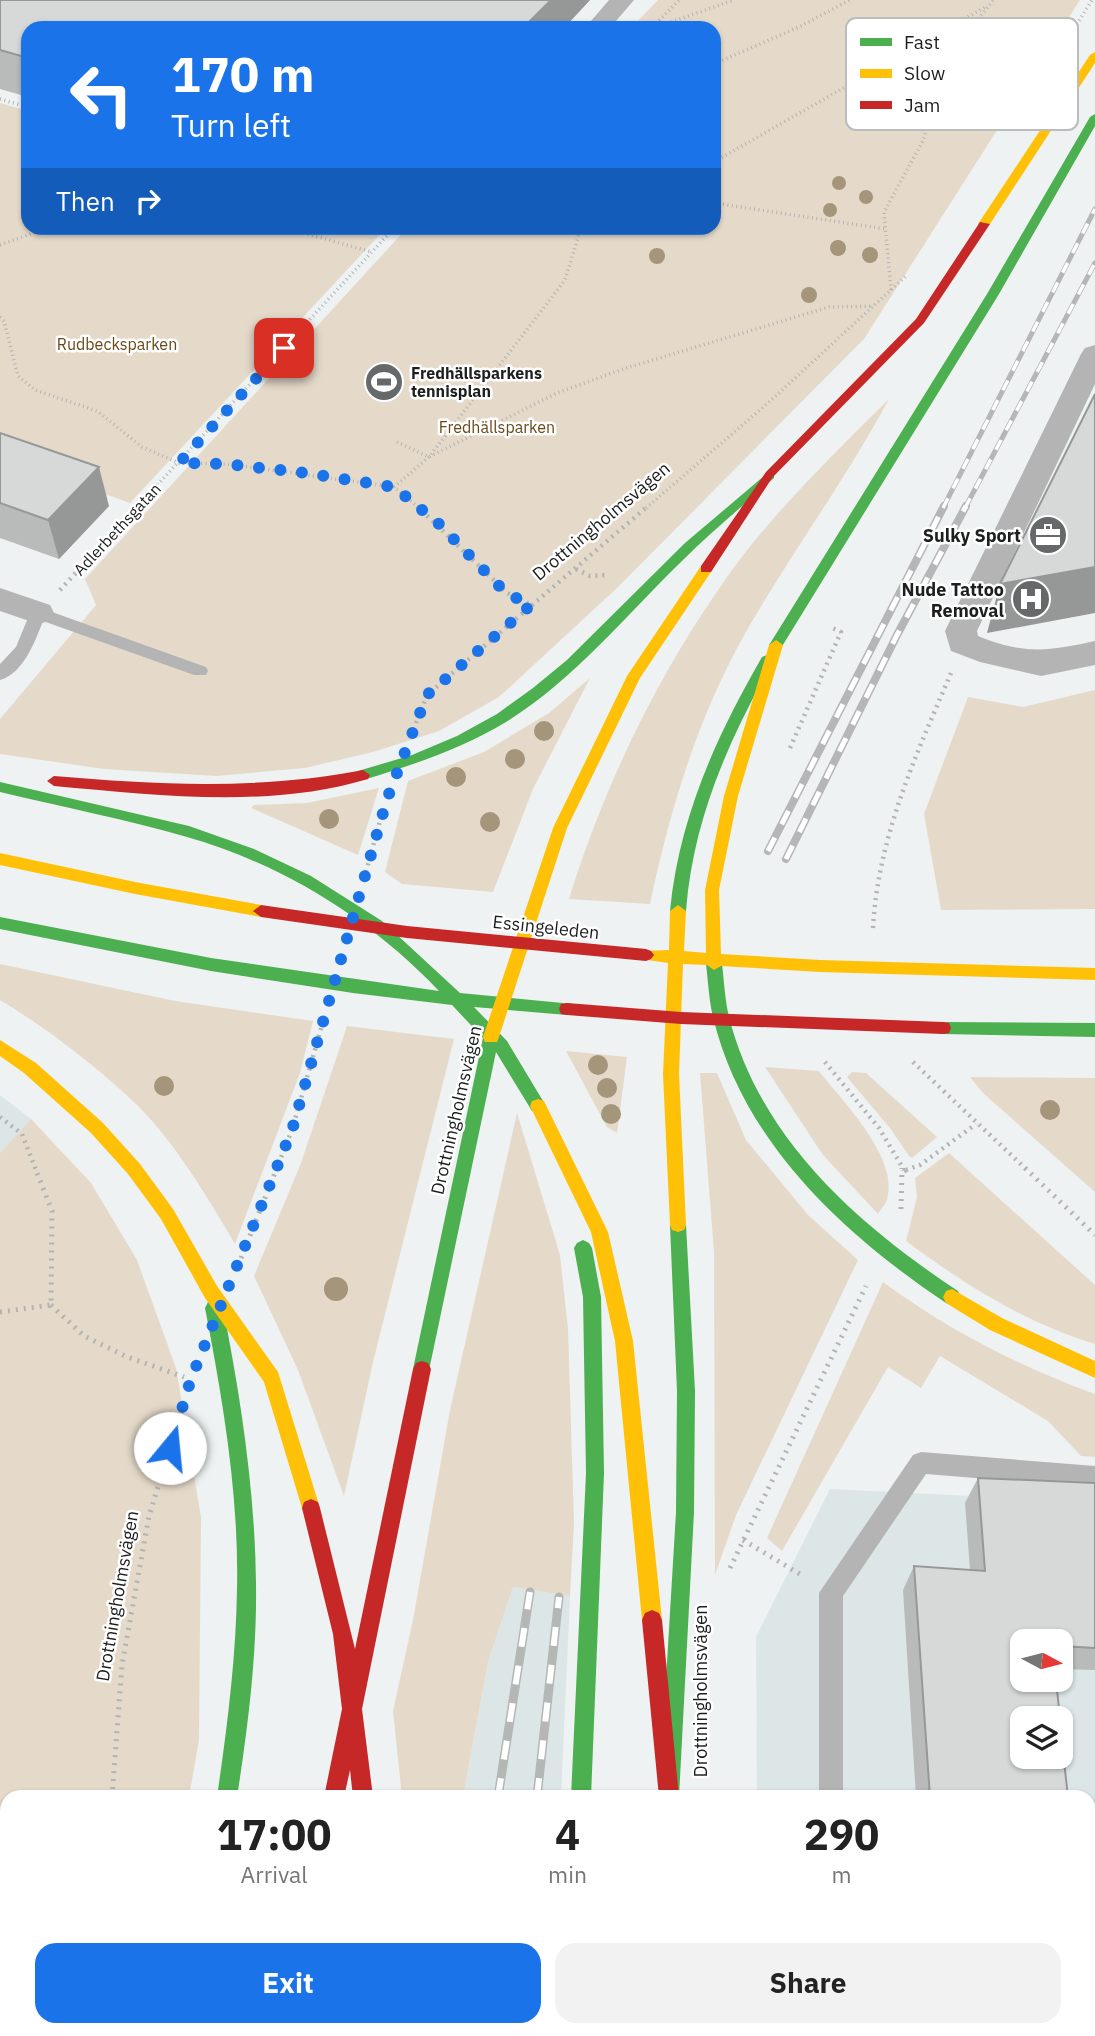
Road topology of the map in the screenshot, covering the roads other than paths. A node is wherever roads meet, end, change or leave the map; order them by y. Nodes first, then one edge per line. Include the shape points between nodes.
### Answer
1 (613, 1) edge
2 (601, 21) edge
3 (1095, 55) edge
4 (1078, 81) edge
5 (1095, 117) edge
6 (1046, 130) edge
7 (1095, 354) edge
8 (770, 475) junction
9 (0, 599) edge
10 (38, 613) junction
11 (776, 645) junction
12 (1095, 653) edge
13 (200, 671) dead end
14 (0, 674) edge
15 (0, 774) edge
16 (0, 787) edge
17 (0, 859) edge
18 (0, 923) edge
19 (1095, 974) edge
20 (1095, 1030) edge
21 (0, 1047) edge
22 (567, 1161) junction
23 (211, 1292) junction
24 (1095, 1370) edge
25 (1095, 1477) edge
26 (228, 1790) edge
27 (335, 1790) edge
28 (362, 1790) edge
29 (581, 1790) edge
30 (668, 1790) edge
31 (669, 1790) edge
32 (831, 1790) edge

1 - 2 street
3 - 4 main road, Drottningholmsvägen
5 - 11 main road, Drottningholmsvägen via 993,294
6 - 8 main road, Drottningholmsvägen via 920,321
7 - 12 street via 961,631 963,643 1041,664
8 - 15 main road via 669,566 556,680 490,726 442,750 355,777 234,792
8 - 27 main road, Drottningholmsvägen via 634,676 560,828 487,1048
9 - 10 street
10 - 13 lane
10 - 14 lane via 23,650
11 - 24 main road via 731,796 712,890 715,994 743,1084 782,1145 844,1215 929,1283 996,1324
11 - 31 main road, Drottningholmsvägen via 742,702 714,766 691,829 678,904 671,1074 686,1391 685,1512
16 - 22 main road via 189,832 249,853 306,880 377,925 501,1046
17 - 19 main road, Essingeleden via 224,904 608,953 818,966
18 - 20 main road via 200,964 434,999 601,1013
21 - 23 main road via 97,1128 134,1169 167,1214
22 - 29 main road via 592,1297 595,1473
22 - 30 main road via 599,1232 624,1341
23 - 26 main road via 231,1387 247,1601
23 - 28 main road via 271,1378 307,1492 343,1634
25 - 32 lane via 921,1463 831,1593

